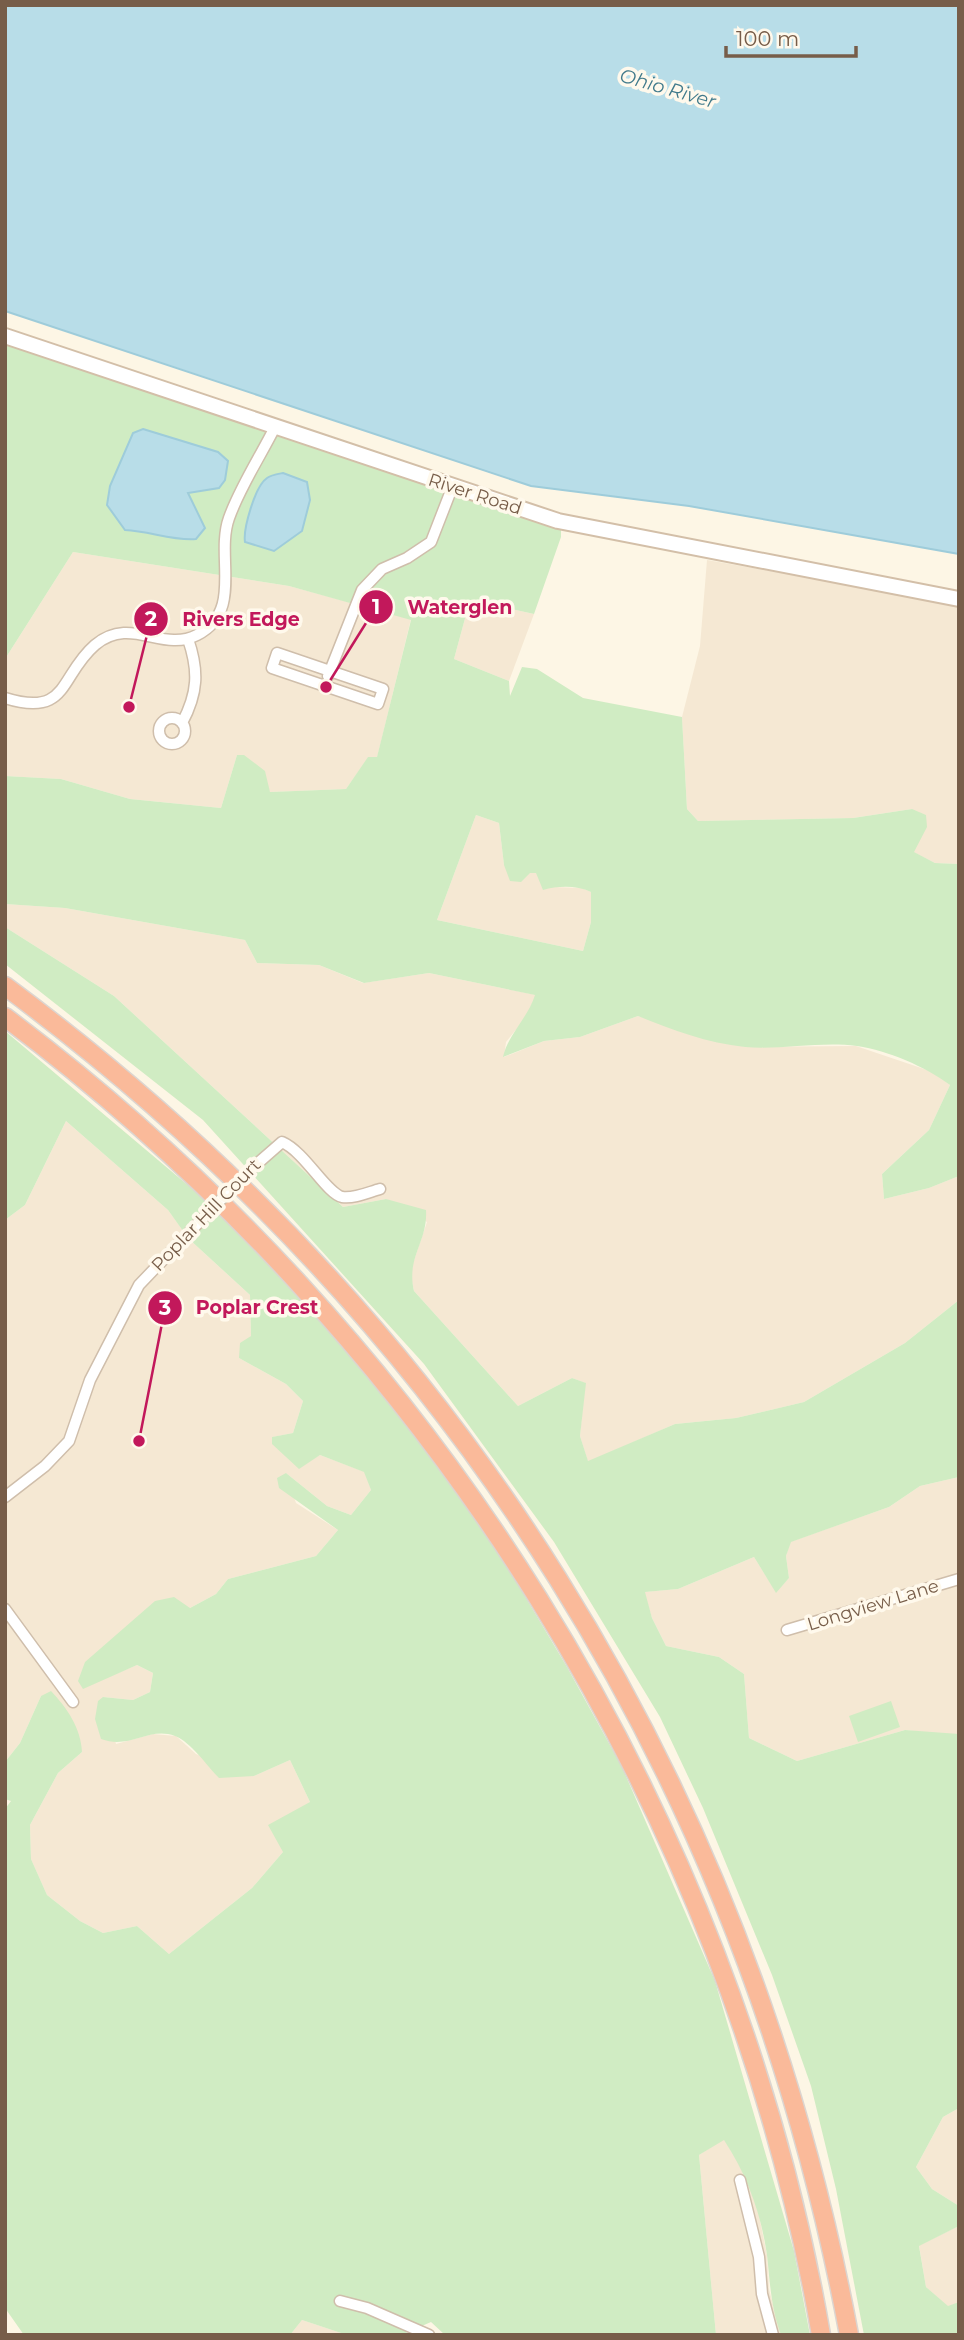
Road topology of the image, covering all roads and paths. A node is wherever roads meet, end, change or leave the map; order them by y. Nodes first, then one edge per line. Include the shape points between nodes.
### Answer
1 (5, 336) edge
2 (275, 428) junction
3 (452, 488) junction
4 (959, 599) edge
5 (188, 639) junction
6 (330, 671) junction
7 (325, 686) junction
8 (5, 698) edge
9 (182, 723) dead end
10 (5, 986) edge
11 (5, 1017) edge
12 (380, 1189) dead end
13 (5, 1497) edge
14 (959, 1579) edge
15 (5, 1609) edge
16 (786, 1630) dead end
17 (73, 1702) dead end
18 (740, 2180) dead end
19 (340, 2301) dead end
20 (429, 2335) edge
21 (773, 2335) edge
22 (821, 2335) edge
23 (849, 2335) edge

1 - 2 street, River Road
2 - 3 street, River Road
2 - 5 street via 224,533 224,603 213,623
3 - 4 street, River Road via 615,534
3 - 6 street via 431,542 382,569 362,590
5 - 8 street via 171,641 135,632 113,635 94,646 52,699 24,704
5 - 9 street via 196,686
6 - 7 street
6 - 7 street via 383,689 378,704
6 - 7 street via 277,653 272,668
10 - 23 highway via 138,1091 315,1261 423,1388 506,1498 566,1589 659,1756 730,1915 801,2126
11 - 22 highway via 140,1127 285,1266 412,1414 530,1582 628,1755 708,1935 769,2111
12 - 13 street, Poplar Hill Court, bridge via 350,1197 338,1195 298,1151 277,1143 139,1285 90,1380 69,1441
14 - 16 street, Longview Lane
15 - 17 street
18 - 21 street
19 - 20 street

